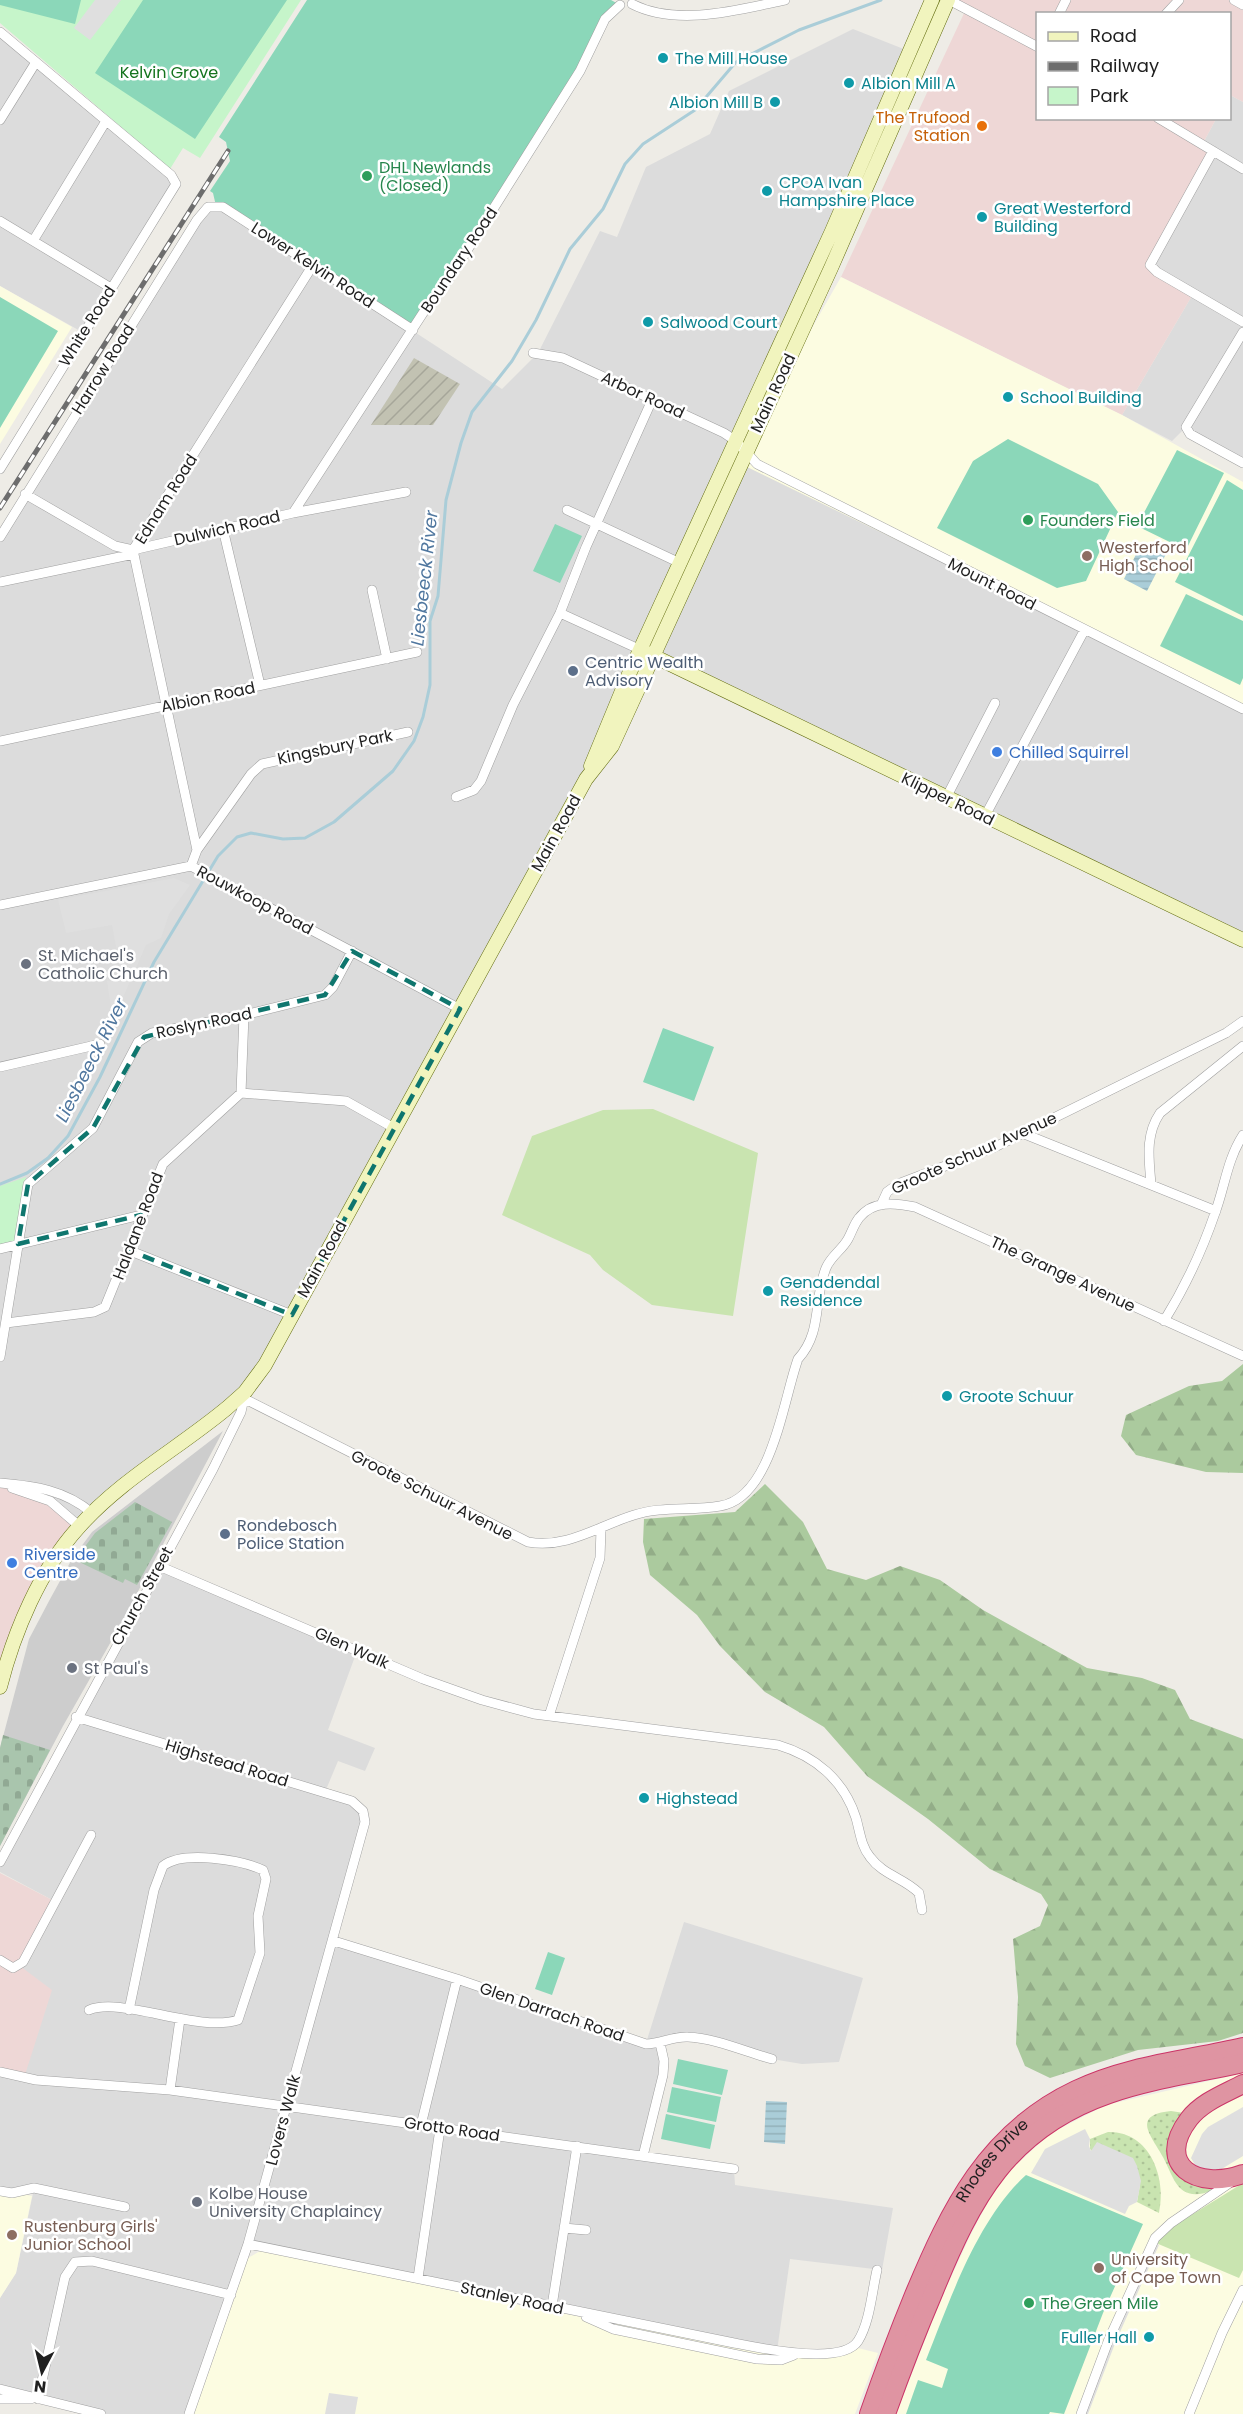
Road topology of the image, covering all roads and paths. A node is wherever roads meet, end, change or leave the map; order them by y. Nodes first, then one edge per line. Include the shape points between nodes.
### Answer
1 (784, 0) edge
2 (932, 0) edge
3 (949, 0) edge
4 (1179, 0) edge
5 (1234, 0) edge
6 (619, 2) edge
7 (633, 2) edge
8 (1243, 5) edge
9 (1168, 12) edge
10 (0, 32) edge
11 (1036, 46) edge
12 (36, 62) junction
13 (0, 120) edge
14 (1161, 120) edge
15 (106, 121) junction
16 (1213, 151) junction
17 (1243, 169) edge
18 (211, 206) joint
19 (0, 221) edge
20 (33, 241) junction
21 (313, 265) junction
22 (111, 288) junction
23 (1243, 322) edge
24 (413, 330) junction
25 (1243, 332) edge
26 (533, 353) dead end
27 (652, 400) junction
28 (736, 441) junction
29 (746, 452) junction
30 (1243, 463) edge
31 (0, 469) edge
32 (406, 492) dead end
33 (25, 494) junction
34 (567, 510) dead end
35 (293, 513) junction
36 (597, 524) junction
37 (223, 529) junction
38 (0, 537) edge
39 (134, 552) junction
40 (680, 563) junction
41 (0, 582) edge
42 (372, 590) dead end
43 (560, 614) junction
44 (1084, 631) junction
45 (417, 652) dead end
46 (647, 653) junction
47 (387, 659) junction
48 (260, 686) junction
49 (995, 703) dead end
50 (168, 706) junction
51 (1243, 709) edge
52 (408, 732) dead end
53 (0, 741) edge
54 (456, 797) dead end
55 (946, 798) junction
56 (985, 816) junction
57 (197, 850) junction
58 (195, 868) junction
59 (0, 905) edge
60 (1243, 940) edge
61 (352, 951) junction
62 (460, 1009) junction
63 (244, 1015) junction
64 (1243, 1021) edge
65 (100, 1044) dead end
66 (1243, 1046) edge
67 (0, 1068) edge
68 (240, 1093) junction
69 (394, 1128) junction
70 (1022, 1133) junction
71 (1243, 1135) edge
72 (1151, 1184) junction
73 (881, 1204) junction
74 (1216, 1211) junction
75 (141, 1215) junction
76 (18, 1244) junction
77 (0, 1249) edge
78 (128, 1250) junction
79 (292, 1315) junction
80 (1164, 1321) junction
81 (6, 1323) junction
82 (1243, 1356) edge
83 (0, 1357) edge
84 (245, 1396) junction
85 (0, 1484) edge
86 (92, 1513) junction
87 (79, 1526) junction
88 (601, 1529) junction
89 (159, 1566) junction
90 (0, 1687) edge
91 (549, 1716) junction
92 (76, 1717) junction
93 (365, 1822) joint
94 (91, 1835) dead end
95 (0, 1862) edge
96 (922, 1910) dead end
97 (334, 1941) junction
98 (0, 1960) edge
99 (457, 1979) junction
100 (88, 2010) dead end
101 (129, 2010) junction
102 (180, 2019) junction
103 (660, 2043) junction
104 (1243, 2047) edge
105 (772, 2059) dead end
106 (1243, 2063) edge
107 (0, 2072) edge
108 (1243, 2084) edge
109 (170, 2090) junction
110 (286, 2106) junction
111 (421, 2125) junction
112 (440, 2128) junction
113 (577, 2146) junction
114 (643, 2156) junction
115 (734, 2169) dead end
116 (1243, 2174) edge
117 (0, 2191) edge
118 (125, 2207) dead end
119 (564, 2228) junction
120 (586, 2230) dead end
121 (248, 2244) junction
122 (877, 2270) dead end
123 (418, 2278) junction
124 (1243, 2290) edge
125 (231, 2295) junction
126 (552, 2307) junction
127 (573, 2311) junction
128 (799, 2353) junction
129 (0, 2389) edge
130 (0, 2399) edge
131 (35, 2399) junction
132 (101, 2414) edge
133 (189, 2414) edge
134 (869, 2414) edge
135 (886, 2414) edge
136 (1081, 2414) edge
137 (1189, 2414) edge

1 - 7 street via 706,14 657,14
2 - 28 main road, Main Road
3 - 11 street
3 - 29 main road, Main Road
4 - 9 street
5 - 8 street
6 - 7 street via 626,7
6 - 24 street, Boundary Road via 605,19 580,71
10 - 12 street
12 - 13 street
12 - 15 street
14 - 16 street
15 - 20 street
15 - 22 street, White Road via 171,175 176,184
16 - 17 street
16 - 23 street via 1150,263 1157,272
18 - 21 street, Lower Kelvin Road via 223,207
18 - 33 street, Harrow Road via 197,220
19 - 20 street
20 - 22 street
21 - 24 street, Lower Kelvin Road
21 - 39 street, Ednam Road
22 - 31 street, White Road
24 - 35 street, Boundary Road
25 - 30 street via 1186,427 1190,434
26 - 27 street, Arbor Road via 560,356
27 - 28 street, Arbor Road
27 - 36 street
28 - 29 street, Arbor Road
28 - 40 main road, Main Road
29 - 44 street, Mount Road via 757,464
29 - 46 main road, Main Road
32 - 35 street, Dulwich Road
33 - 38 street, Harrow Road
33 - 39 street via 114,546
34 - 36 street
35 - 37 street, Dulwich Road
36 - 40 street
36 - 43 street
37 - 39 street, Dulwich Road
37 - 48 street
39 - 41 street, Dulwich Road
39 - 50 street, Ednam Road
40 - 46 main road, Main Road
42 - 47 street
43 - 46 street
43 - 54 street via 513,705 481,781 469,794
44 - 51 street, Mount Road
44 - 56 street
45 - 47 street, Albion Road
46 - 55 main road, Klipper Road
46 - 62 main road, Main Road via 601,739 586,779
47 - 48 street, Albion Road
48 - 50 street, Albion Road
49 - 55 street
50 - 53 street, Albion Road
50 - 57 street, Ednam Road
52 - 57 street, Kingsbury Park via 262,764
55 - 56 main road, Klipper Road
56 - 60 main road, Klipper Road
57 - 58 street
58 - 59 street, Rouwkoop Road
58 - 61 street, Rouwkoop Road
61 - 62 street, Rouwkoop Road
61 - 63 street, Roslyn Road via 325,995
62 - 69 main road, Main Road
63 - 68 street
63 - 76 street, Roslyn Road via 152,1033 138,1042 93,1128 28,1184
64 - 70 street, Groote Schuur Avenue via 1226,1033
65 - 67 street
66 - 72 street via 1160,1113 1149,1141
68 - 69 street via 346,1101
68 - 75 street, Haldane Road via 167,1158
69 - 79 main road, Main Road
70 - 72 street
70 - 73 street, Groote Schuur Avenue via 898,1184 887,1191
71 - 74 street via 1225,1172
72 - 74 street
73 - 80 street, The Grange Avenue via 915,1207
73 - 88 street, Groote Schuur Avenue via 859,1218 825,1270 815,1331 798,1359 766,1462 745,1493 726,1505 648,1511
74 - 80 street via 1185,1287
75 - 76 street
75 - 78 street, Haldane Road
76 - 77 street
76 - 81 street, Roslyn Road
78 - 79 street
78 - 81 street, Haldane Road via 109,1304 102,1310
79 - 84 main road, Main Road
80 - 82 street, The Grange Avenue
81 - 83 street, Roslyn Road
84 - 86 main road, Main Road
84 - 88 street, Groote Schuur Avenue via 519,1539 546,1544
84 - 89 street, Church Street via 238,1420
85 - 86 street via 64,1494
85 - 87 street via 50,1501
86 - 87 main road, Main Road
87 - 90 main road, Main Road via 27,1609 12,1643
88 - 91 street via 600,1558
89 - 91 street, Glen Walk via 423,1679 507,1708
89 - 92 street, Church Street
91 - 96 street, Glen Walk via 778,1745 808,1756 830,1775 850,1804 869,1856 889,1875 919,1893
92 - 93 street, Highstead Road via 352,1801 363,1811
92 - 95 street, Church Street
93 - 97 street, Lovers Walk
94 - 98 street via 24,1962 13,1968
97 - 99 street, Glen Darrach Road
97 - 110 street, Lovers Walk
99 - 103 street, Glen Darrach Road via 646,2044
99 - 111 street
100 - 101 street via 104,2006
101 - 102 street
101 - 102 street via 154,1890 163,1866 177,1859 205,1858 263,1870 266,1879 258,1916 260,1953 240,2017 229,2021
102 - 109 street
103 - 105 street, Glen Darrach Road via 695,2037
103 - 114 street via 663,2075
104 - 134 highway, Rhodes Drive via 1127,2071 1075,2090 1026,2121 995,2149 965,2188 945,2226
106 - 135 highway, Rhodes Drive via 1143,2084 1088,2102 1046,2127 1002,2164 980,2193 955,2239
107 - 109 street, Grotto Road via 36,2080
108 - 116 highway via 1190,2117 1177,2150 1182,2166 1199,2179 1222,2181
109 - 110 street, Grotto Road
110 - 111 street, Grotto Road
110 - 121 street, Lovers Walk
111 - 112 street, Grotto Road
112 - 113 street, Grotto Road
112 - 123 street
113 - 114 street, Grotto Road
113 - 119 street
114 - 115 street, Grotto Road
116 - 136 street via 1155,2238 1109,2339
117 - 118 street via 12,2193 34,2188
119 - 120 street
119 - 126 street
121 - 123 street, Stanley Road
121 - 125 street, Lovers Walk
122 - 128 street via 862,2334 855,2345 840,2352
123 - 126 street, Stanley Road
124 - 137 street
125 - 131 street via 92,2261 75,2262 65,2277
125 - 133 street, Lovers Walk
126 - 127 street, Stanley Road
127 - 128 street, Stanley Road
127 - 128 street via 614,2329 757,2358 781,2360
129 - 131 street
130 - 131 street
131 - 132 street

